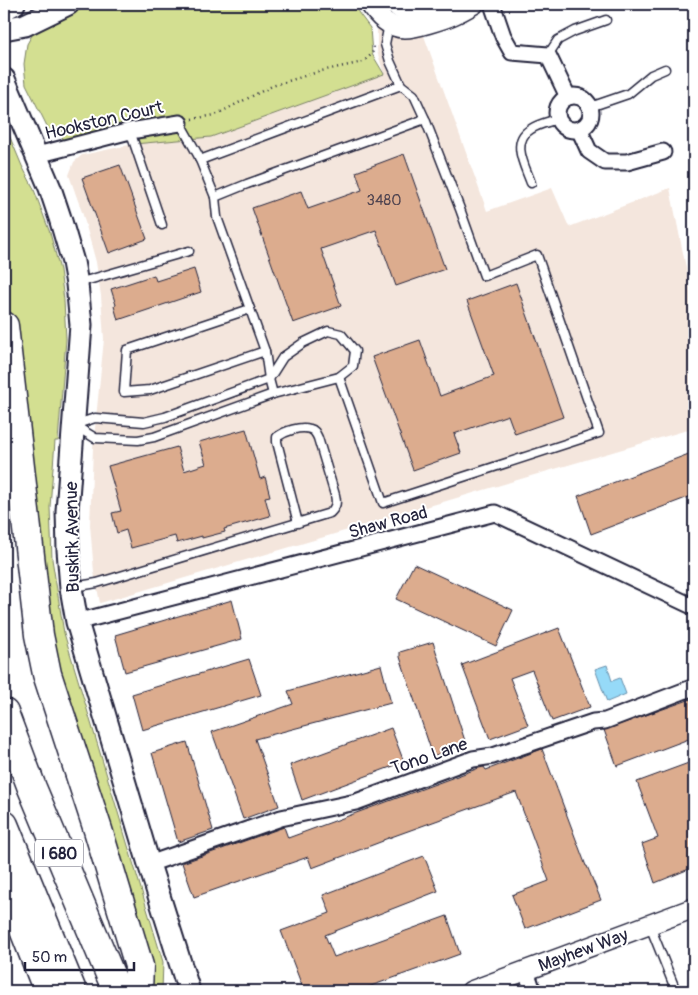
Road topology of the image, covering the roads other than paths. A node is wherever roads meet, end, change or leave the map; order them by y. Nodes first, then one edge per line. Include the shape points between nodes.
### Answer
1 (14, 4) edge
2 (68, 4) edge
3 (370, 4) edge
4 (450, 4) edge
5 (474, 4) edge
6 (492, 4) edge
7 (4, 11) edge
8 (392, 18) edge
9 (606, 20) dead end
10 (4, 29) edge
11 (548, 55) junction
12 (665, 69) dead end
13 (4, 79) edge
14 (401, 85) junction
15 (568, 97) junction
16 (590, 107) junction
17 (425, 118) junction
18 (557, 119) junction
19 (186, 121) joint
20 (579, 129) junction
21 (130, 131) junction
22 (663, 152) dead end
23 (37, 155) junction
24 (200, 160) junction
25 (531, 182) dead end
26 (215, 197) junction
27 (162, 225) dead end
28 (190, 251) dead end
29 (76, 284) junction
30 (250, 309) junction
31 (4, 326) edge
32 (265, 351) junction
33 (339, 377) junction
34 (269, 379) junction
35 (273, 394) junction
36 (74, 425) junction
37 (298, 522) junction
38 (71, 588) junction
39 (694, 607) edge
40 (77, 622) junction
41 (694, 687) edge
42 (4, 713) edge
43 (4, 825) edge
44 (149, 864) junction
45 (4, 879) edge
46 (694, 908) edge
47 (649, 925) junction
48 (526, 971) junction
49 (48, 991) edge
50 (72, 991) edge
51 (117, 991) edge
52 (138, 991) edge
53 (189, 991) edge
54 (472, 991) edge
55 (533, 991) edge
56 (676, 991) edge

1 - 7 main road
2 - 10 main road via 26,24
3 - 8 street via 376,13
4 - 8 street
5 - 8 street via 453,15 414,27 403,28
6 - 11 street via 512,52
8 - 14 lane via 385,44
9 - 11 lane via 575,30 558,40
11 - 15 street
12 - 16 lane via 628,94
13 - 23 main road, Buskirk Avenue
14 - 17 lane via 414,95
14 - 24 lane
15 - 16 street via 581,97
15 - 18 street via 558,106
16 - 20 street via 589,120
17 - 26 lane
17 - 33 lane via 484,276 536,255 599,433 383,503
18 - 20 street via 566,129
18 - 25 lane via 530,129 522,138 519,150
19 - 21 street, Hookston Court
19 - 24 lane
20 - 22 street via 589,151 605,162 627,162
21 - 23 street, Hookston Court
21 - 27 lane
23 - 29 main road, Buskirk Avenue via 60,218
24 - 26 lane
26 - 30 lane via 217,217
28 - 29 lane
29 - 36 main road, Buskirk Avenue via 80,325
30 - 32 lane
30 - 32 lane via 127,350 124,392 150,390
31 - 52 highway via 39,635 47,674 138,966
32 - 34 lane
33 - 34 lane via 353,366 355,351 341,334 328,331 303,342 283,357
33 - 35 lane
34 - 35 lane
34 - 36 lane via 144,422 95,418
35 - 36 lane via 154,438 95,438
36 - 38 main road, Buskirk Avenue via 67,511
37 - 37 lane via 330,513 337,502 316,432 310,428 296,429 277,437
37 - 38 lane
38 - 40 main road, Buskirk Avenue
39 - 40 street, Shaw Road via 495,513
40 - 44 main road, Buskirk Avenue
41 - 44 street, Tono Lane via 605,722 593,722 493,756 473,759 356,802 281,818
42 - 51 highway, I 680
43 - 50 highway, I 680
44 - 53 main road, Buskirk Avenue
45 - 49 highway
46 - 47 street, Mayhew Way
47 - 48 street, Mayhew Way
47 - 56 lane
48 - 54 street, Mayhew Way
48 - 55 street

